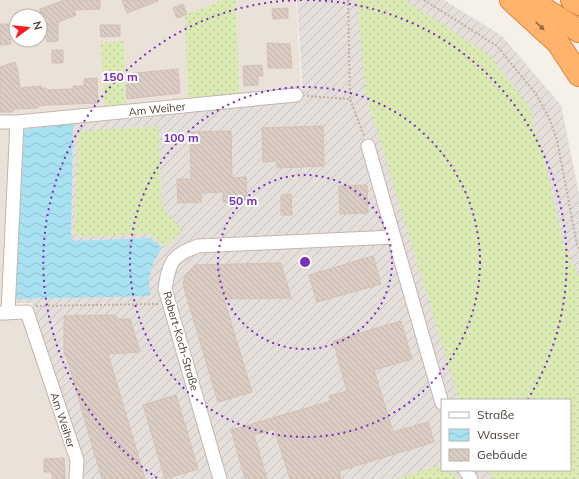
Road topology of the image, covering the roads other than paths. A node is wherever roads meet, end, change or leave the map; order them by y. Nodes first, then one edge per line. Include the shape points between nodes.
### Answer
1 (511, 0) edge
2 (530, 0) edge
3 (572, 0) edge
4 (579, 4) edge
5 (579, 31) edge
6 (579, 75) edge
7 (296, 95) road end
8 (0, 122) edge
9 (17, 122) junction
10 (368, 146) road end
11 (394, 237) junction
12 (4, 313) edge
13 (441, 400) edge
14 (466, 471) edge
15 (76, 479) edge
16 (220, 479) edge
17 (472, 479) edge

1 -> 6 highway via 558,43
2 - 5 highway
3 - 4 highway
7 - 9 street, Am Weiher
8 - 9 street, Am Weiher
9 - 12 street
10 - 11 street
11 - 13 street
11 - 16 street, Robert-Koch-Straße via 198,246 184,251 172,261 164,289
12 - 15 street, Am Weiher via 27,312 77,460
14 - 17 street

